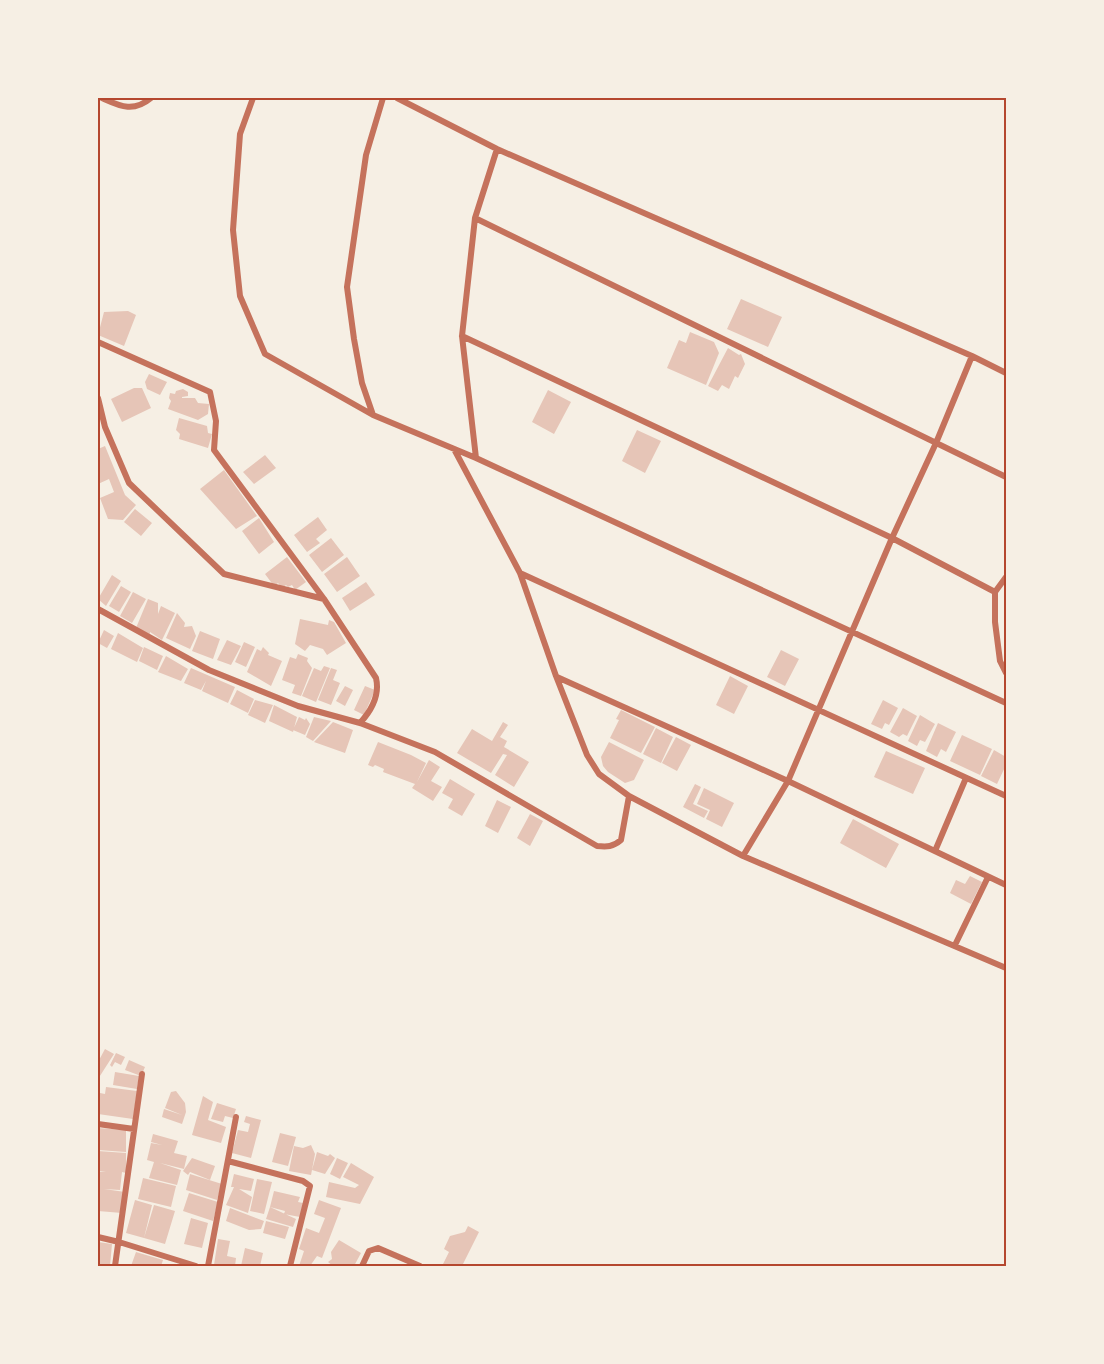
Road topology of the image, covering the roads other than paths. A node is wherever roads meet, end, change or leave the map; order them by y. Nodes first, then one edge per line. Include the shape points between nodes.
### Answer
1 (102, 98) edge
2 (151, 98) edge
3 (253, 98) edge
4 (383, 98) edge
5 (397, 98) edge
6 (497, 149) junction
7 (476, 218) junction
8 (462, 336) junction
9 (98, 342) edge
10 (972, 356) junction
11 (1006, 373) edge
12 (98, 398) edge
13 (373, 415) junction
14 (98, 423) edge
15 (105, 427) junction
16 (936, 443) junction
17 (454, 449) junction
18 (476, 458) junction
19 (1006, 477) edge
20 (892, 538) junction
21 (520, 573) junction
22 (1006, 577) edge
23 (995, 592) junction
24 (324, 599) junction
25 (98, 609) edge
26 (852, 633) junction
27 (1006, 673) edge
28 (556, 676) junction
29 (1006, 704) edge
30 (819, 711) junction
31 (360, 723) junction
32 (966, 778) junction
33 (788, 781) junction
34 (629, 796) junction
35 (1006, 796) edge
36 (935, 851) junction
37 (742, 856) junction
38 (988, 877) junction
39 (1006, 885) edge
40 (955, 945) junction
41 (1006, 968) edge
42 (142, 1074) dead end
43 (236, 1117) dead end
44 (98, 1124) edge
45 (134, 1129) junction
46 (228, 1161) junction
47 (98, 1237) edge
48 (119, 1242) junction
49 (115, 1266) edge
50 (196, 1266) edge
51 (208, 1266) edge
52 (290, 1266) edge
53 (362, 1266) edge
54 (420, 1266) edge

1 - 2 street via 123,108
3 - 13 street via 240,135 233,230 240,296 265,354
4 - 13 street via 366,155 347,287 362,382
5 - 6 street
6 - 7 street
6 - 10 street
7 - 8 street
7 - 16 street
8 - 18 street
8 - 20 street
9 - 24 street via 210,392 216,421 214,450
10 - 11 street
10 - 16 street
12 - 15 street
13 - 17 street
14 - 15 street
15 - 24 street via 129,483 224,574
16 - 19 street
16 - 20 street
17 - 18 street
17 - 21 street
18 - 26 street
20 - 23 street
20 - 26 street
21 - 28 street
21 - 30 street
22 - 23 street
23 - 27 street via 997,641
24 - 31 street via 376,678 374,702
25 - 31 street via 209,670 298,706
26 - 29 street
26 - 30 street
28 - 33 street
28 - 34 street via 592,766
30 - 32 street
30 - 33 street
31 - 34 street via 435,752 597,846 607,847 621,840
32 - 35 street
32 - 36 street
33 - 36 street
33 - 37 street
34 - 37 street
36 - 38 street
37 - 40 street
38 - 39 street
38 - 40 street
40 - 41 street
42 - 45 street
43 - 46 street
44 - 45 street
45 - 48 street
46 - 51 street
46 - 52 street via 310,1186
47 - 48 street
48 - 49 street
48 - 50 street
53 - 54 street via 369,1251 378,1248

